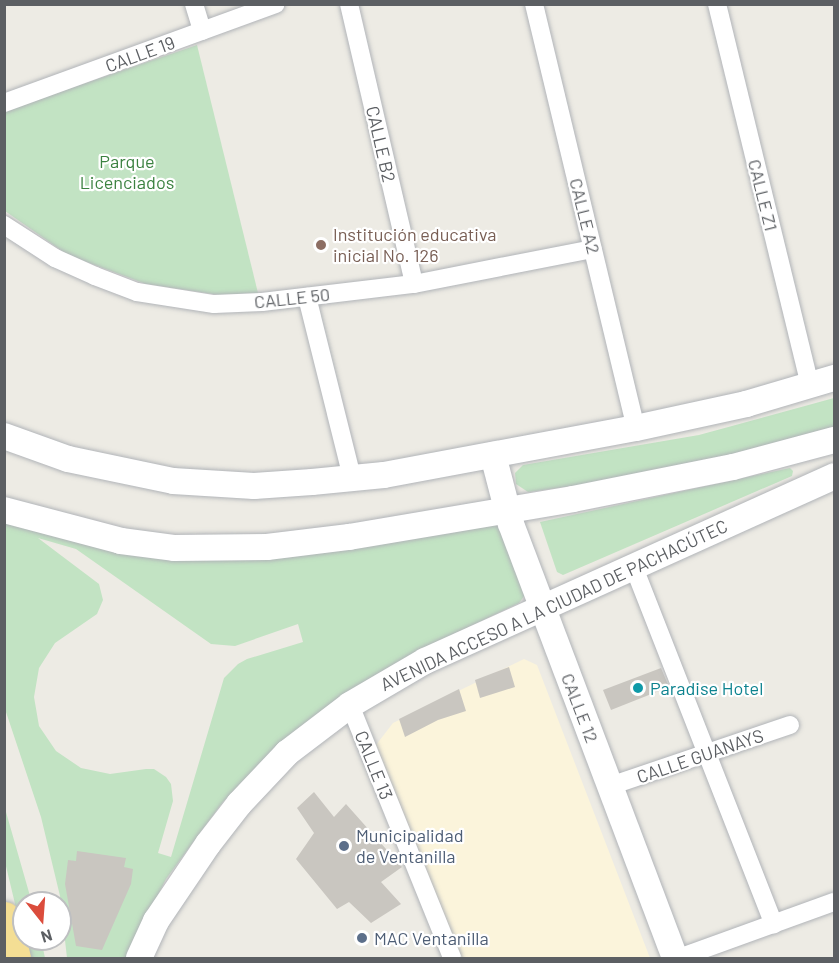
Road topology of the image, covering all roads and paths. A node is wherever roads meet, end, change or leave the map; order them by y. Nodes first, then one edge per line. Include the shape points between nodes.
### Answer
1 (194, 4) edge
2 (276, 4) edge
3 (349, 4) edge
4 (534, 4) edge
5 (717, 4) edge
6 (202, 31) junction
7 (4, 103) edge
8 (4, 225) edge
9 (593, 249) junction
10 (414, 284) junction
11 (307, 297) junction
12 (834, 378) edge
13 (810, 386) junction
14 (636, 428) junction
15 (4, 436) edge
16 (834, 440) edge
17 (493, 455) junction
18 (834, 476) edge
19 (352, 478) junction
20 (4, 510) edge
21 (507, 511) junction
22 (633, 565) junction
23 (542, 607) junction
24 (350, 705) junction
25 (790, 725) dead end
26 (707, 752) junction
27 (610, 786) junction
28 (834, 902) edge
29 (4, 918) edge
30 (774, 924) junction
31 (14, 958) edge
32 (139, 958) edge
33 (452, 958) edge
34 (677, 958) edge

1 - 6 street
2 - 6 street, CALLE 19
3 - 10 street, CALLE B2
4 - 9 street, CALLE A2
5 - 13 street, CALLE Z1
6 - 7 street, CALLE 19
8 - 11 street, CALLE 50 via 56,258 137,292 214,304
9 - 10 street, CALLE 50
9 - 14 street, CALLE A2
10 - 11 street, CALLE 50
11 - 19 street
12 - 13 main road
13 - 14 main road
14 - 17 main road
15 - 19 main road via 68,459 214,485
16 - 21 main road via 733,467
17 - 19 main road
17 - 21 main road, CALLE 12
18 - 22 main road, AVENIDA ACCESO A LA CIUDAD DE PACHACÚTEC
20 - 21 main road via 121,541 174,548 229,549 349,537
21 - 23 main road, CALLE 12
22 - 23 main road, AVENIDA ACCESO A LA CIUDAD DE PACHACÚTEC
22 - 26 street
23 - 24 main road, AVENIDA ACCESO A LA CIUDAD DE PACHACÚTEC via 410,669
23 - 27 main road, CALLE 12
24 - 32 main road, AVENIDA ACCESO A LA CIUDAD DE PACHACÚTEC via 287,753 239,804 156,921
24 - 33 street, CALLE 13
25 - 26 street, CALLE GUANAYS
26 - 27 street, CALLE GUANAYS
26 - 30 street
27 - 34 main road, CALLE 12
28 - 30 street
29 - 31 highway
30 - 34 street

